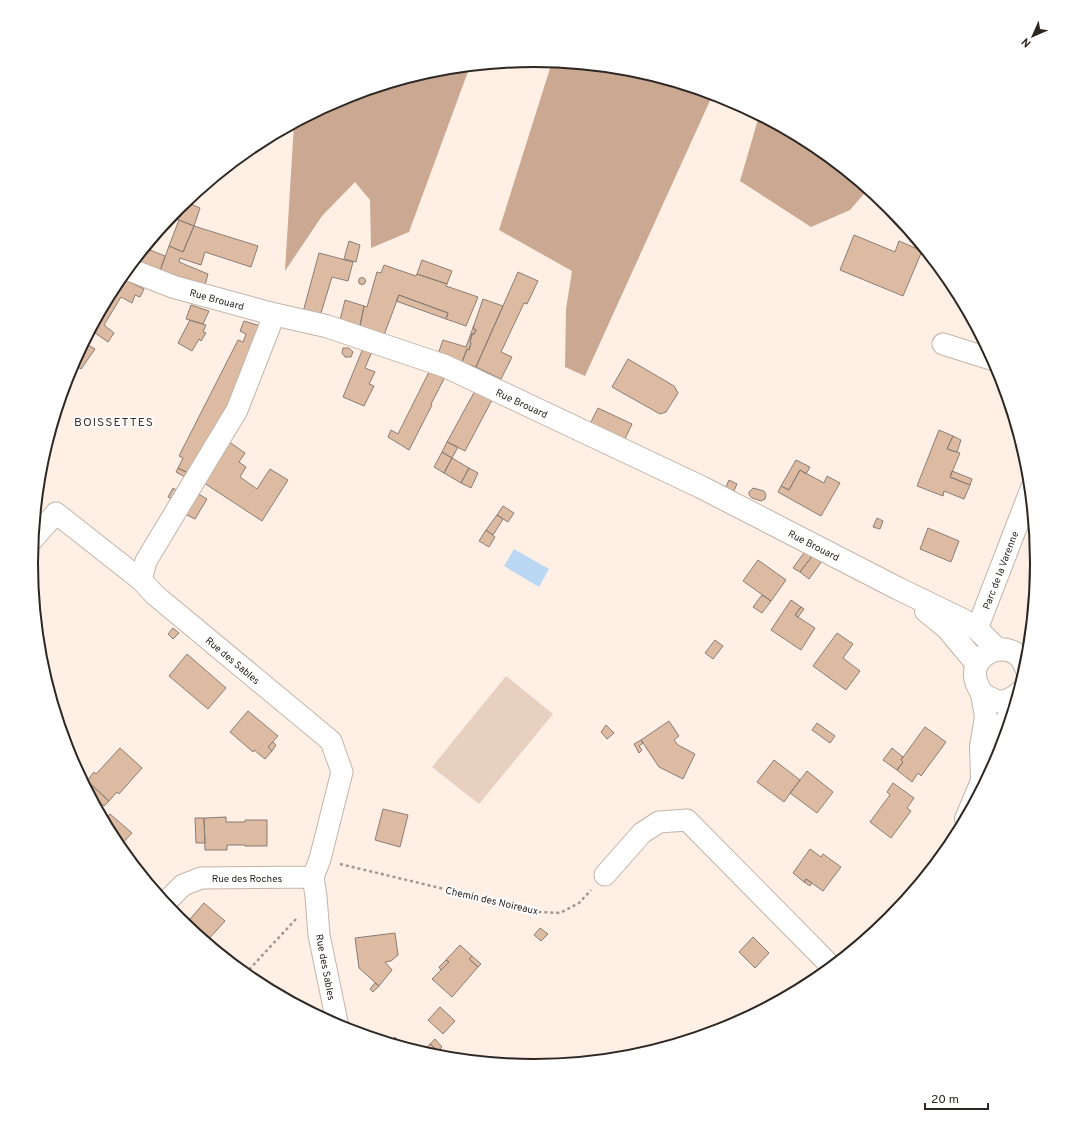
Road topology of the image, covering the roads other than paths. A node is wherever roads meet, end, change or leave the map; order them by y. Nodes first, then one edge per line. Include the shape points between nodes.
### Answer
1 (134, 271) edge
2 (273, 314) junction
3 (943, 344) dead end
4 (986, 358) edge
5 (1027, 499) edge
6 (39, 532) edge
7 (141, 580) junction
8 (897, 588) junction
9 (977, 629) junction
10 (997, 649) junction
11 (1021, 658) edge
12 (977, 664) junction
13 (982, 694) junction
14 (1013, 697) edge
15 (982, 779) edge
16 (605, 875) road end
17 (317, 878) junction
18 (169, 899) edge
19 (828, 963) edge
20 (336, 1019) edge

1 - 2 street, Rue Brouard via 174,287
2 - 7 street via 237,410 146,561
2 - 8 street, Rue Brouard via 326,326 445,366 701,487
3 - 4 street
5 - 9 street, Parc de la Varenne
6 - 7 street, Rue des Sables via 56,513
7 - 17 street, Rue des Sables via 331,741 342,772
8 - 9 street, Rue Brouard
8 - 12 street, Rue Brouard via 947,628
9 - 10 street, Rue Brouard
10 - 11 street via 1012,651
10 - 12 street via 985,654
12 - 13 street via 975,680
13 - 14 street via 996,701
13 - 15 street via 986,717 981,746
16 - 19 street via 642,833 659,822 687,820
17 - 18 street, Rue des Roches via 201,878 182,885
17 - 20 street, Rue des Sables via 319,935

